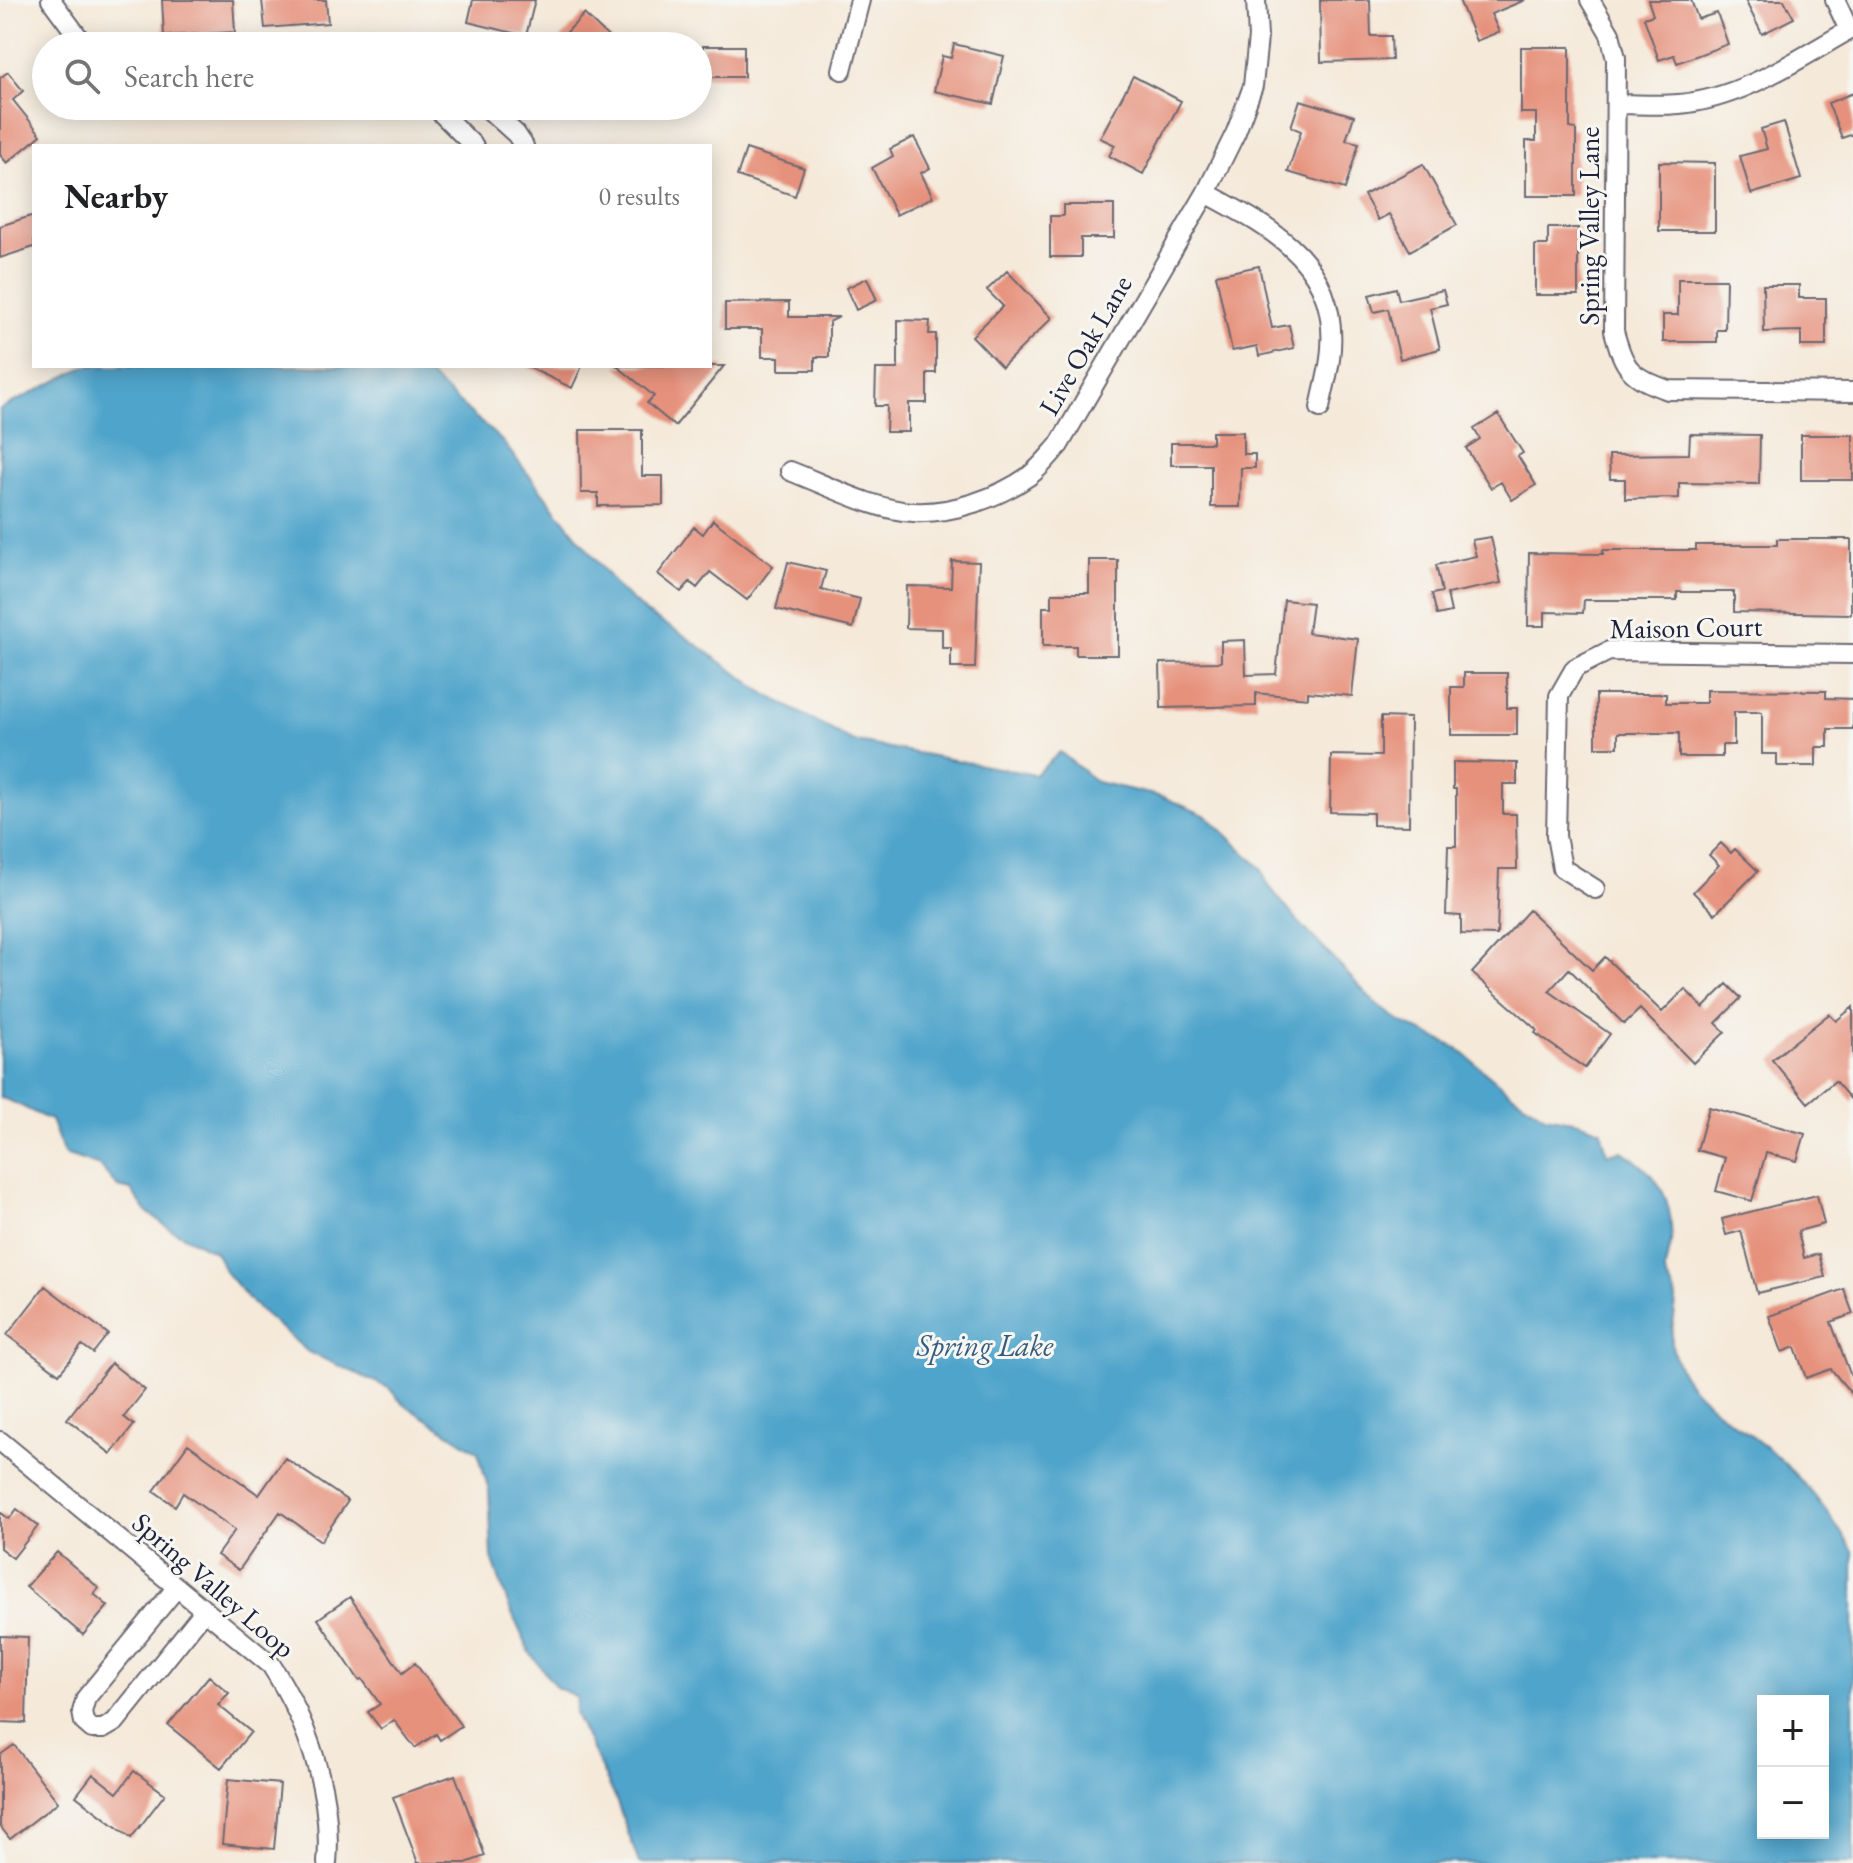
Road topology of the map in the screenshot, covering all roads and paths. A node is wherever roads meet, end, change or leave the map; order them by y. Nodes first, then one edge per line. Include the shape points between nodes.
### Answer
1 (51, 0) edge
2 (860, 0) edge
3 (1256, 0) edge
4 (1590, 0) edge
5 (1835, 0) edge
6 (1851, 29) edge
7 (75, 32) edge
8 (842, 70) dead end
9 (1617, 104) junction
10 (448, 120) edge
11 (500, 120) edge
12 (472, 144) edge
13 (523, 144) edge
14 (1206, 193) junction
15 (1853, 392) edge
16 (1320, 408) dead end
17 (790, 471) dead end
18 (1853, 654) edge
19 (1595, 889) dead end
20 (0, 1441) edge
21 (177, 1587) junction
22 (205, 1610) junction
23 (327, 1863) edge

1 - 7 street
2 - 8 street
3 - 14 street, Live Oak Lane via 1253,86
4 - 9 street, Spring Valley Lane via 1610,34
5 - 6 street
6 - 9 street via 1722,96 1680,104
9 - 15 street, Spring Valley Lane via 1614,331 1621,359 1640,381 1668,390
10 - 12 street
11 - 13 street
14 - 16 street via 1260,222 1302,255 1322,287 1331,319
14 - 17 street, Live Oak Lane via 1059,445 1031,475 993,496 948,509 912,512
18 - 19 street, Maison Court via 1609,651 1575,668 1559,696 1556,836 1562,868
20 - 21 street, Spring Valley Loop
21 - 22 street, Spring Valley Loop
21 - 22 street via 86,1698 82,1712 92,1729 115,1722
22 - 23 street, Spring Valley Loop via 271,1665 290,1694 318,1773 327,1817

